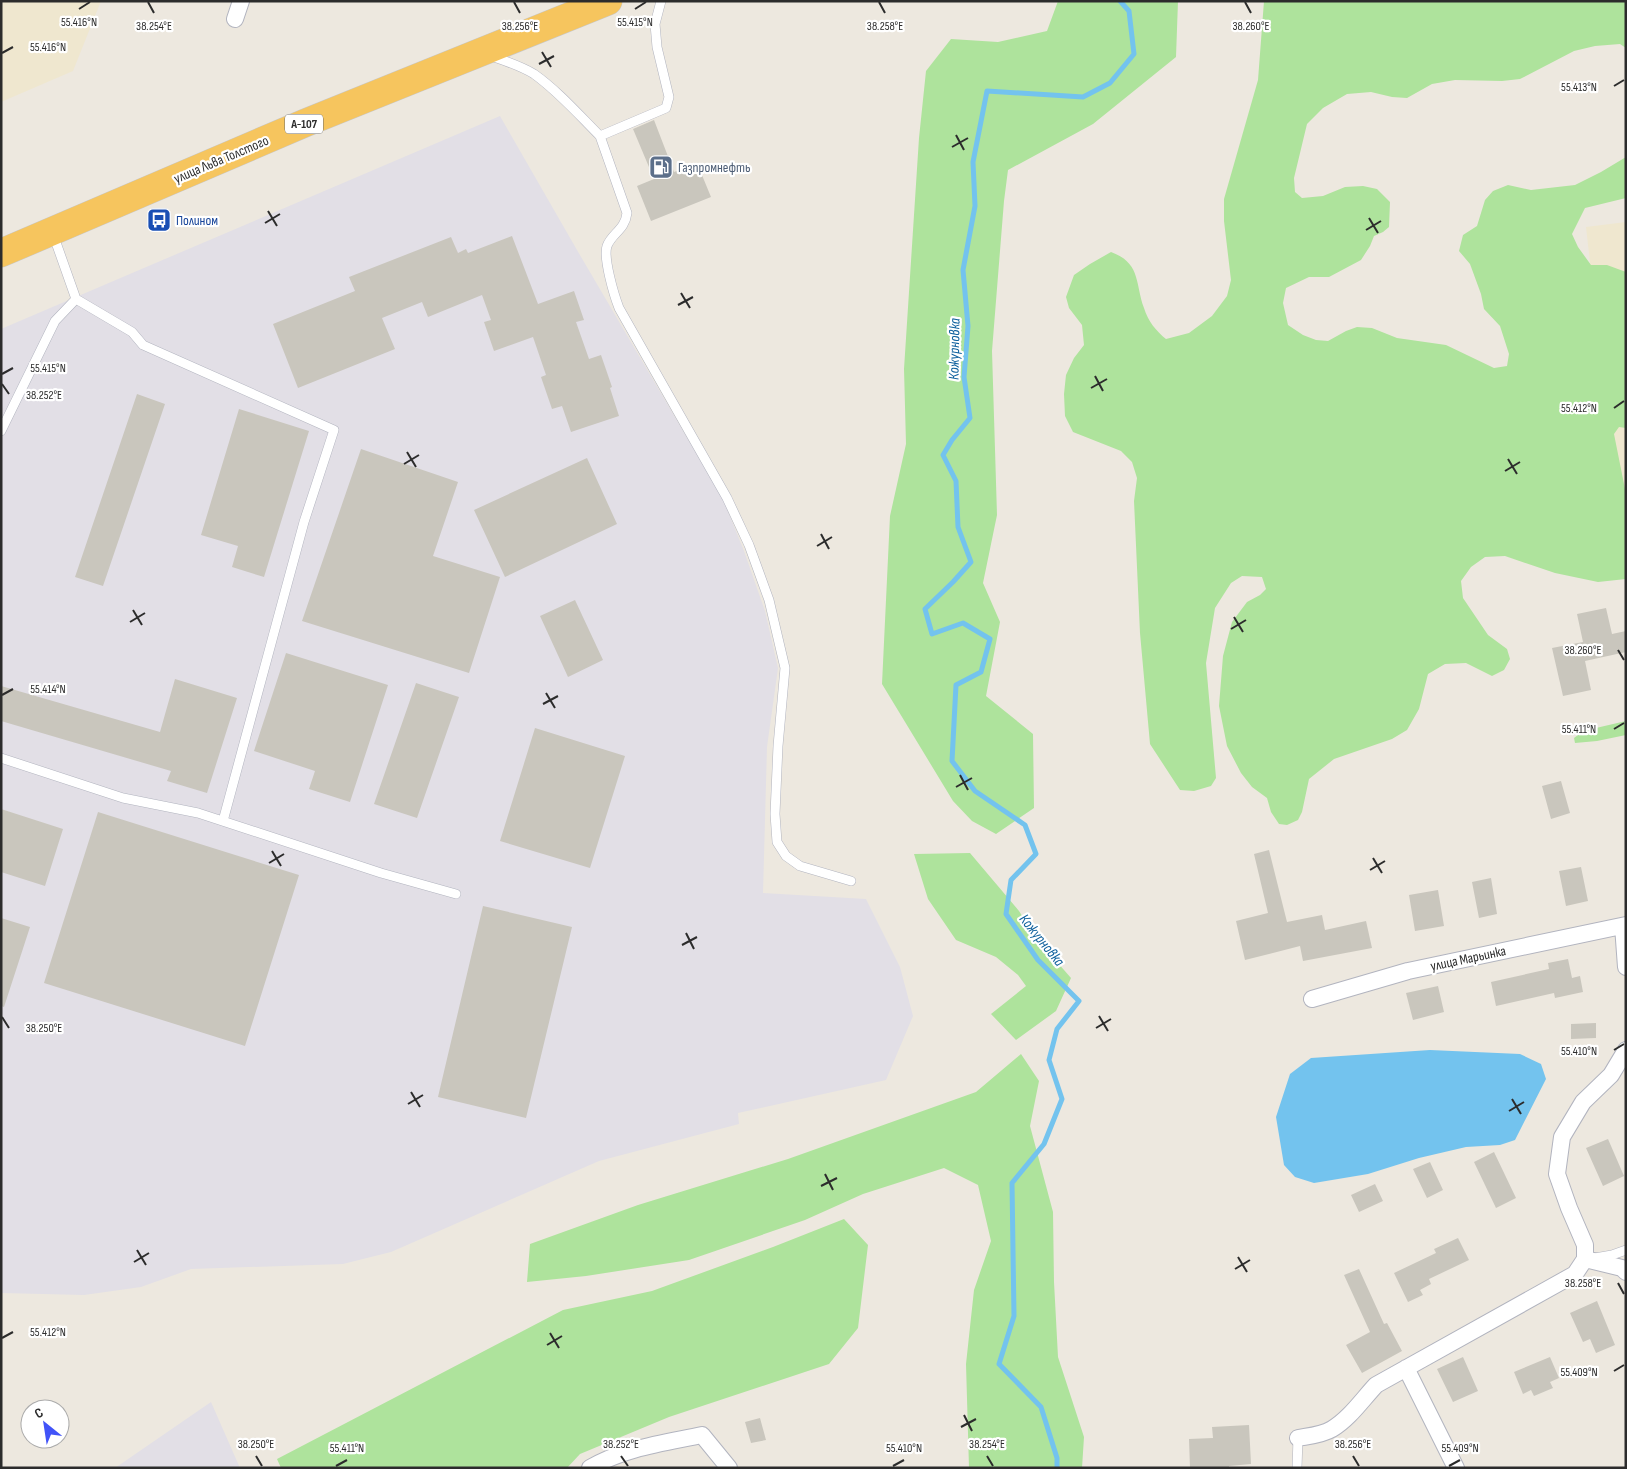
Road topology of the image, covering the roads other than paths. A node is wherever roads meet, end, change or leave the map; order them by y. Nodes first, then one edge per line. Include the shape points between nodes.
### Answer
1 (241, 1) edge
2 (608, 1) edge
3 (661, 1) edge
4 (235, 19) dead end
5 (481, 53) junction
6 (600, 136) junction
7 (52, 232) junction
8 (1, 253) edge
9 (76, 299) junction
10 (1, 431) edge
11 (1, 758) edge
12 (223, 821) junction
13 (851, 881) dead end
14 (456, 894) dead end
15 (1624, 925) edge
16 (1626, 966) edge
17 (1312, 999) dead end
18 (1626, 1050) edge
19 (1626, 1250) edge
20 (1586, 1259) junction
21 (1626, 1272) edge
22 (1406, 1368) junction
23 (1298, 1438) joint
24 (590, 1468) edge
25 (728, 1468) edge
26 (1297, 1468) edge
27 (1456, 1468) edge

1 - 4 street
2 - 5 highway, улица Льва Толстого / А-107
3 - 6 lane via 655,24 669,97 666,108
5 - 6 lane via 508,61 533,74
5 - 7 highway, улица Льва Толстого / А-107 via 305,123
6 - 13 lane via 627,213 626,221 607,245 606,256 614,295 728,498 769,600 785,668 778,746 777,842 786,856 800,866
7 - 8 highway, улица Льва Толстого / А-107
7 - 9 lane
9 - 10 lane via 55,321
9 - 12 lane via 132,332 143,345 334,430 304,522
11 - 12 lane via 123,798
12 - 14 lane
15 - 16 street
15 - 17 street, улица Марьинка via 1408,971
18 - 20 street via 1611,1075 1583,1102 1562,1137 1557,1174 1585,1245
19 - 20 lane
20 - 21 street via 1622,1268
20 - 22 street via 1575,1274
22 - 23 street via 1376,1385 1331,1430
22 - 27 street
23 - 26 lane
24 - 25 street via 605,1459 652,1445 702,1435

